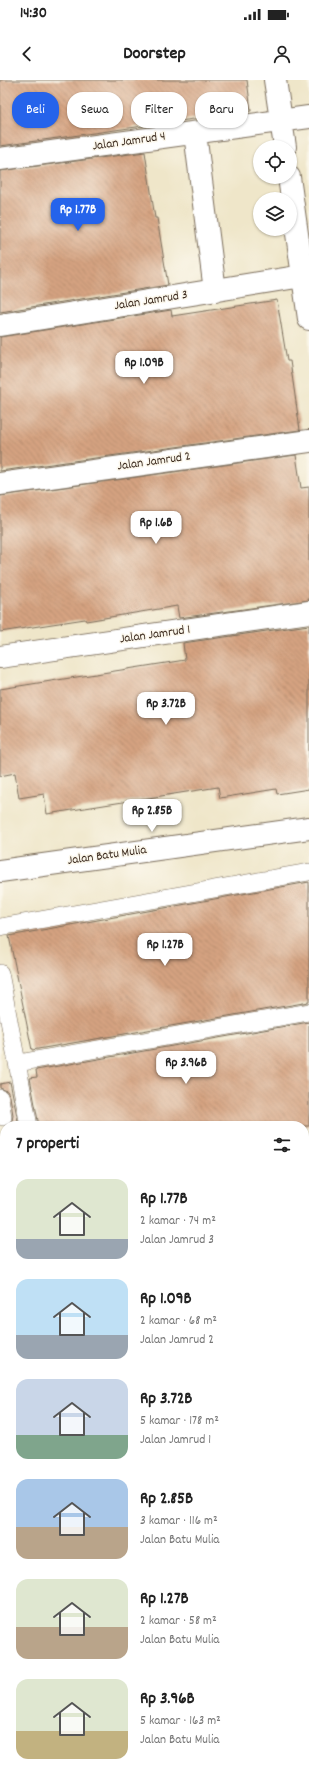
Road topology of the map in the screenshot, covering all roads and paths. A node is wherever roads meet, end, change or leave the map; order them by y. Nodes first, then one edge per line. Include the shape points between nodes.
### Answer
1 (275, 80) edge
2 (309, 117) edge
3 (282, 121) junction
4 (194, 133) junction
5 (284, 140) edge
6 (0, 160) edge
7 (290, 184) edge
8 (306, 276) edge
9 (215, 291) junction
10 (309, 319) edge
11 (0, 325) edge
12 (309, 441) edge
13 (0, 484) edge
14 (309, 612) edge
15 (0, 658) edge
16 (309, 828) edge
17 (0, 871) edge
18 (309, 872) edge
19 (0, 927) edge
20 (0, 973) edge
21 (309, 1012) edge
22 (18, 1063) junction
23 (0, 1098) edge
24 (3, 1117) dead end
25 (27, 1121) edge

1 - 3 street
2 - 3 street, Jalan Jamrud 4
3 - 4 street, Jalan Jamrud 4
3 - 5 street
4 - 6 street, Jalan Jamrud 4
4 - 9 street
7 - 8 street
8 - 9 street, Jalan Jamrud 3
8 - 10 street
9 - 11 street, Jalan Jamrud 3
12 - 13 street, Jalan Jamrud 2
14 - 15 street, Jalan Jamrud 1
16 - 17 street, Jalan Batu Mulia
18 - 19 lane
20 - 22 lane
21 - 22 lane
22 - 25 lane
23 - 24 lane

